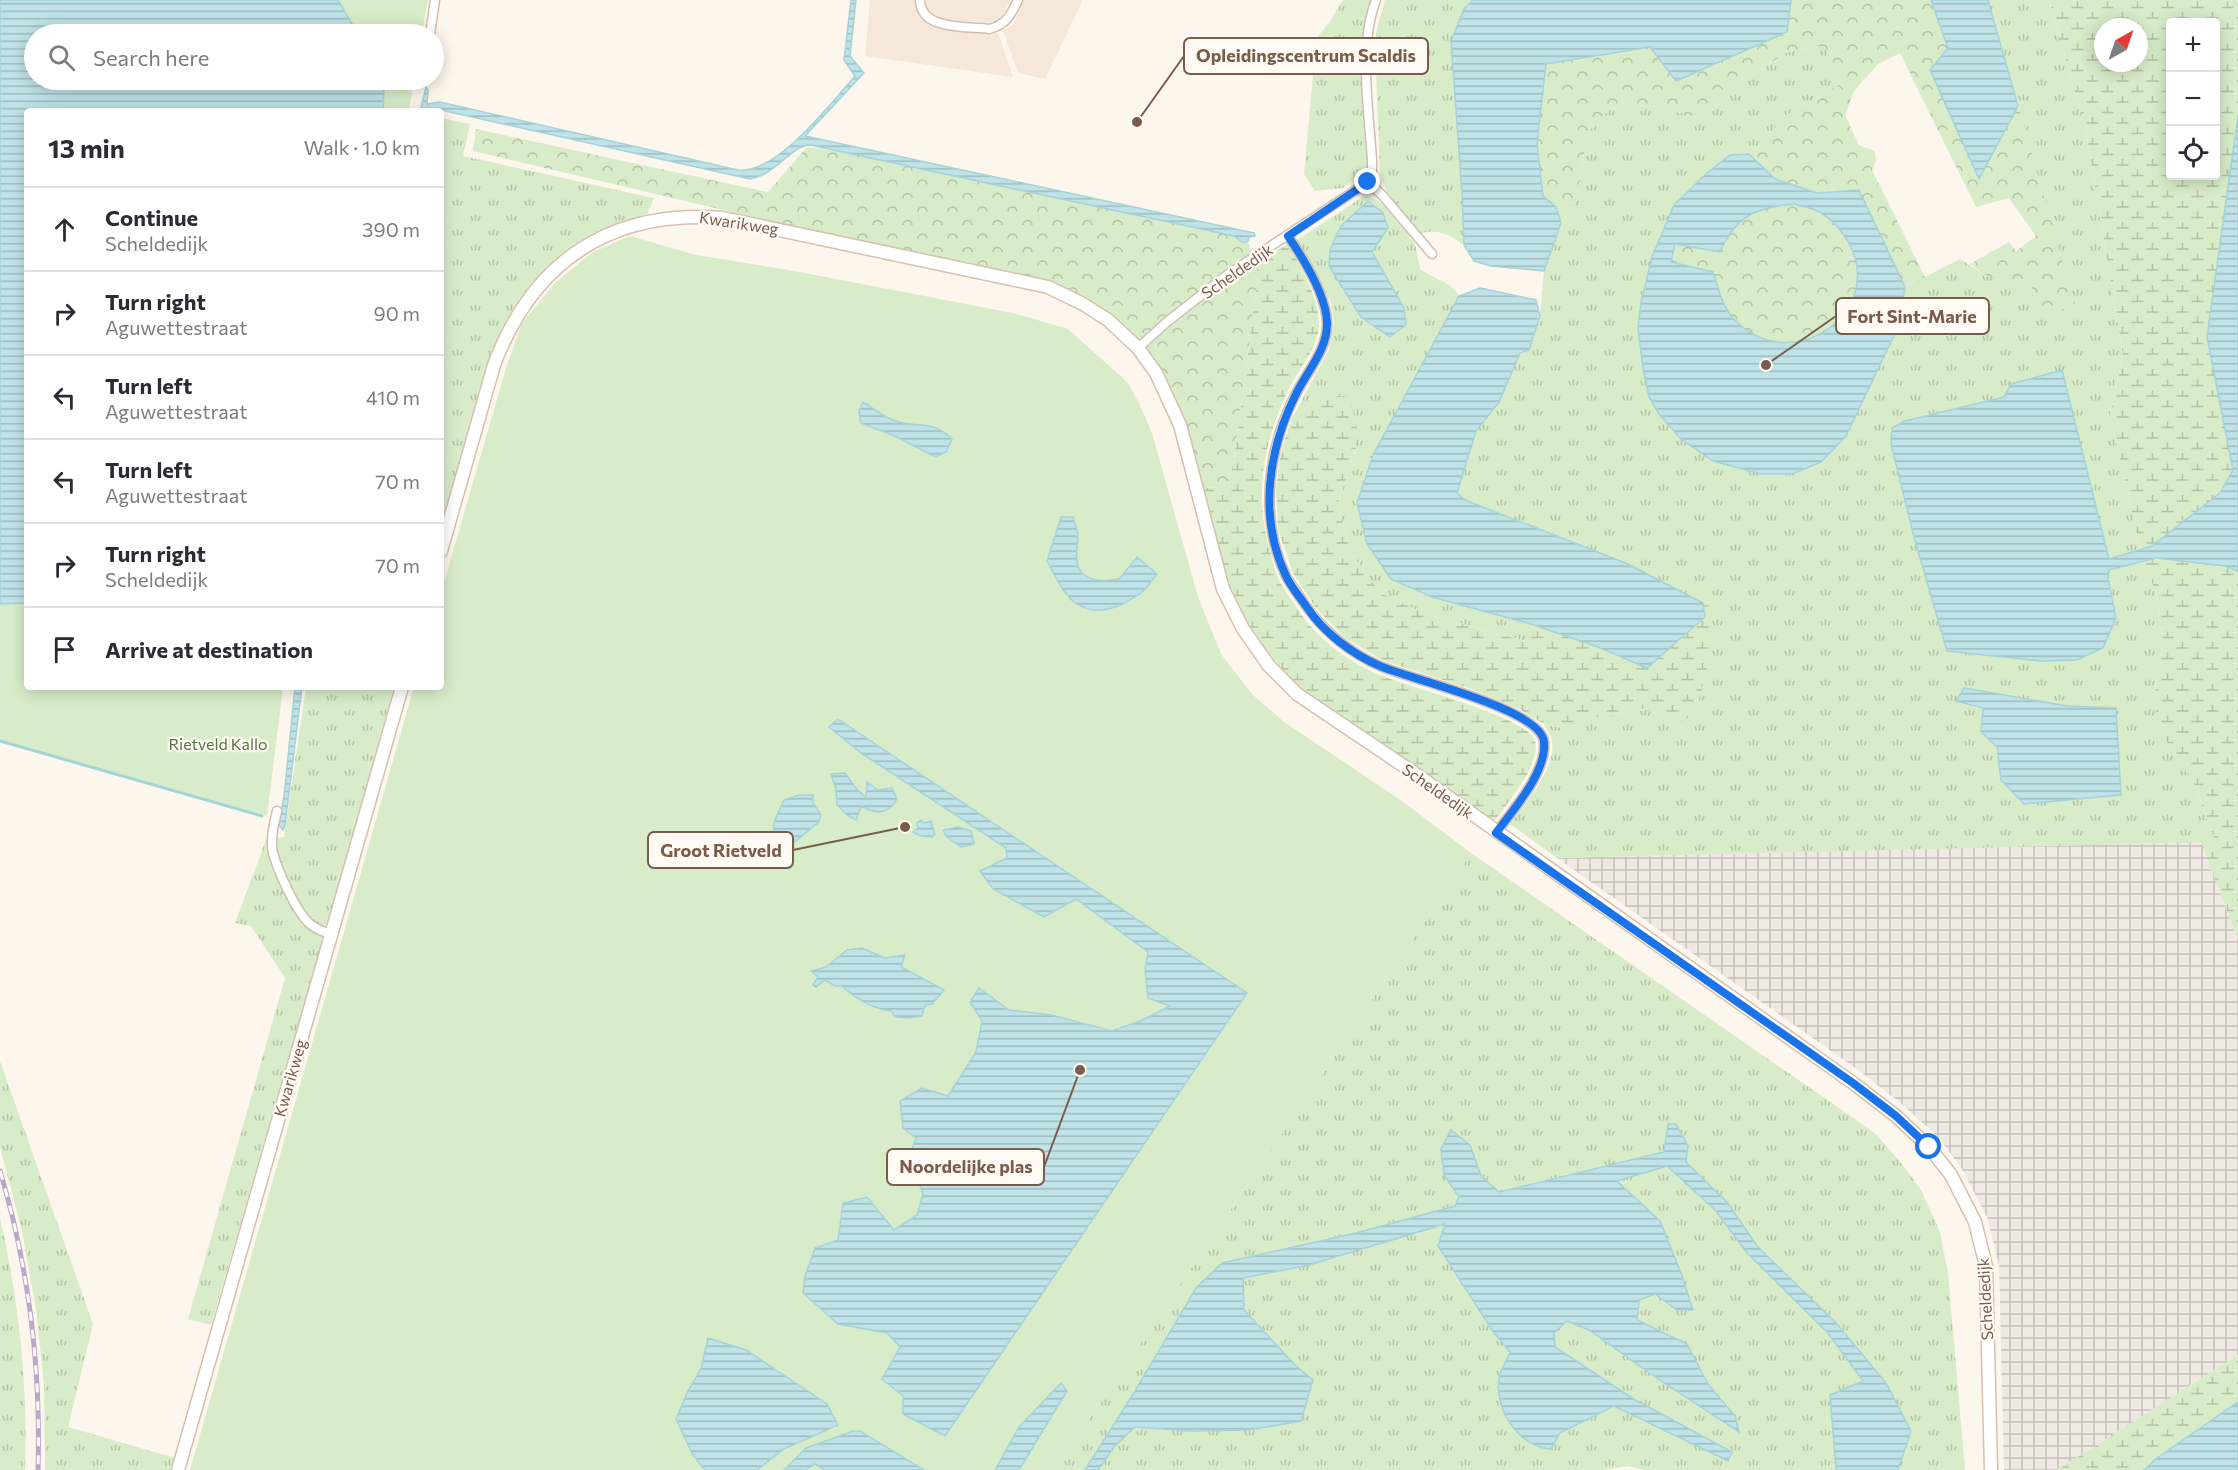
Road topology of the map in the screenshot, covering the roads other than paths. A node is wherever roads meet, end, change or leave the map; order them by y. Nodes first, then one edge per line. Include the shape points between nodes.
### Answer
1 (435, 0) edge
2 (920, 0) edge
3 (1018, 0) edge
4 (1376, 0) edge
5 (431, 24) edge
6 (1368, 182) junction
7 (1288, 236) junction
8 (1432, 254) dead end
9 (1141, 351) junction
10 (444, 540) edge
11 (401, 690) edge
12 (277, 811) dead end
13 (1496, 833) junction
14 (331, 934) junction
15 (178, 1470) edge
16 (1991, 1470) edge

1 - 5 street
2 - 3 street via 924,14 936,22 989,29 1009,19
4 - 6 street via 1368,31 1372,160
6 - 7 street, Scheldedijk
6 - 8 street
7 - 9 street, Scheldedijk via 1168,321
7 - 13 street via 1324,303 1327,323 1323,347 1285,417 1274,455 1269,490 1272,530 1286,576 1310,612 1341,643 1379,666 1468,695 1539,729 1545,740 1539,768
9 - 10 street, Kwarikweg via 1108,320 1048,287 723,218 671,217 625,227 564,261 515,317 494,365
9 - 13 street, Scheldedijk via 1156,373 1180,425 1223,589 1269,666 1297,694
11 - 14 street, Kwarikweg
12 - 14 street via 273,853 287,886 308,922
13 - 16 street, Scheldedijk via 1853,1083 1929,1147 1951,1176 1975,1222 1986,1266
14 - 15 street, Kwarikweg

